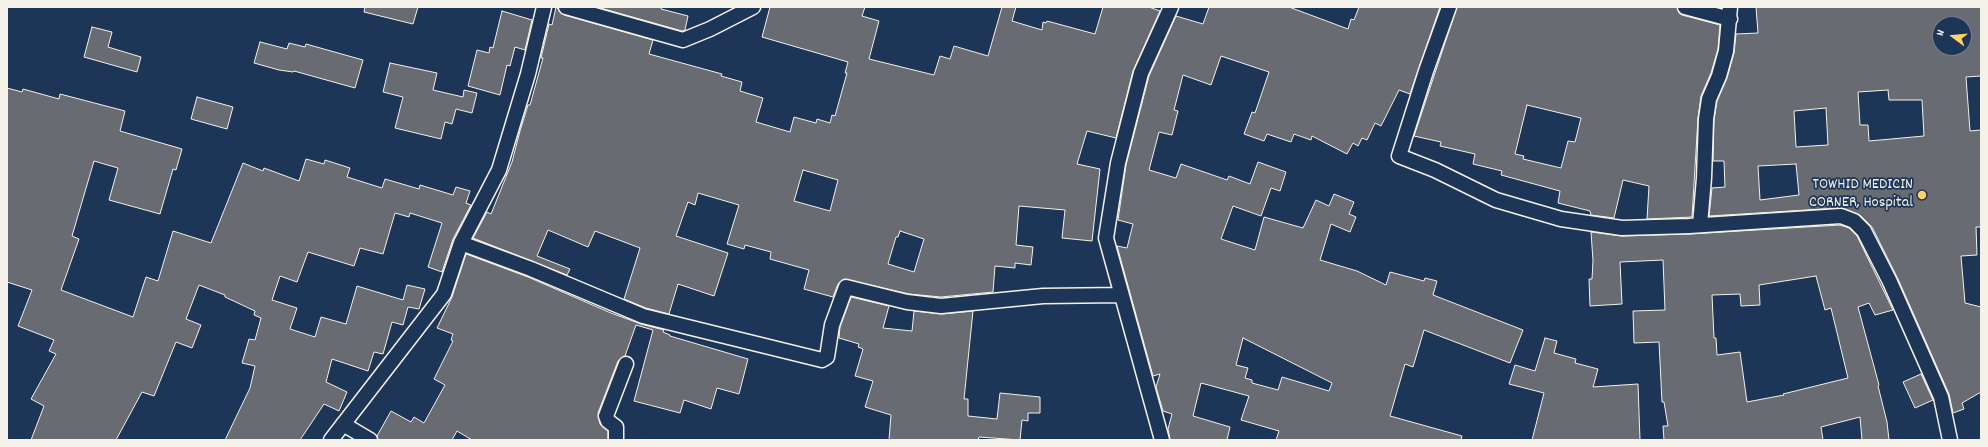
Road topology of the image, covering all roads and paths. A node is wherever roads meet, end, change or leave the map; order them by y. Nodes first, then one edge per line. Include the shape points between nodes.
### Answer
1 (544, 7) edge
2 (566, 7) edge
3 (753, 7) edge
4 (1171, 7) edge
5 (1450, 7) edge
6 (1685, 7) edge
7 (1730, 13) edge
8 (1700, 225) junction
9 (461, 243) junction
10 (1121, 295) junction
11 (626, 364) dead end
12 (343, 424) junction
13 (331, 440) edge
14 (370, 440) edge
15 (616, 440) edge
16 (1162, 440) edge
17 (1950, 440) edge

1 - 9 street via 528,74 498,170
2 - 3 street via 683,40
4 - 10 street via 1141,74 1118,163 1106,238
5 - 8 street via 1399,156 1435,170 1496,200 1561,219 1622,228
6 - 7 street
7 - 8 street via 1726,51 1706,119
8 - 17 street via 1841,216 1854,221 1864,231 1890,282 1941,397
9 - 10 street via 643,316 822,360 827,357 832,325 846,287 907,302 941,306 1043,296
9 - 12 street via 444,294
10 - 16 street
11 - 15 street via 606,416 616,427
12 - 13 street
12 - 14 street

